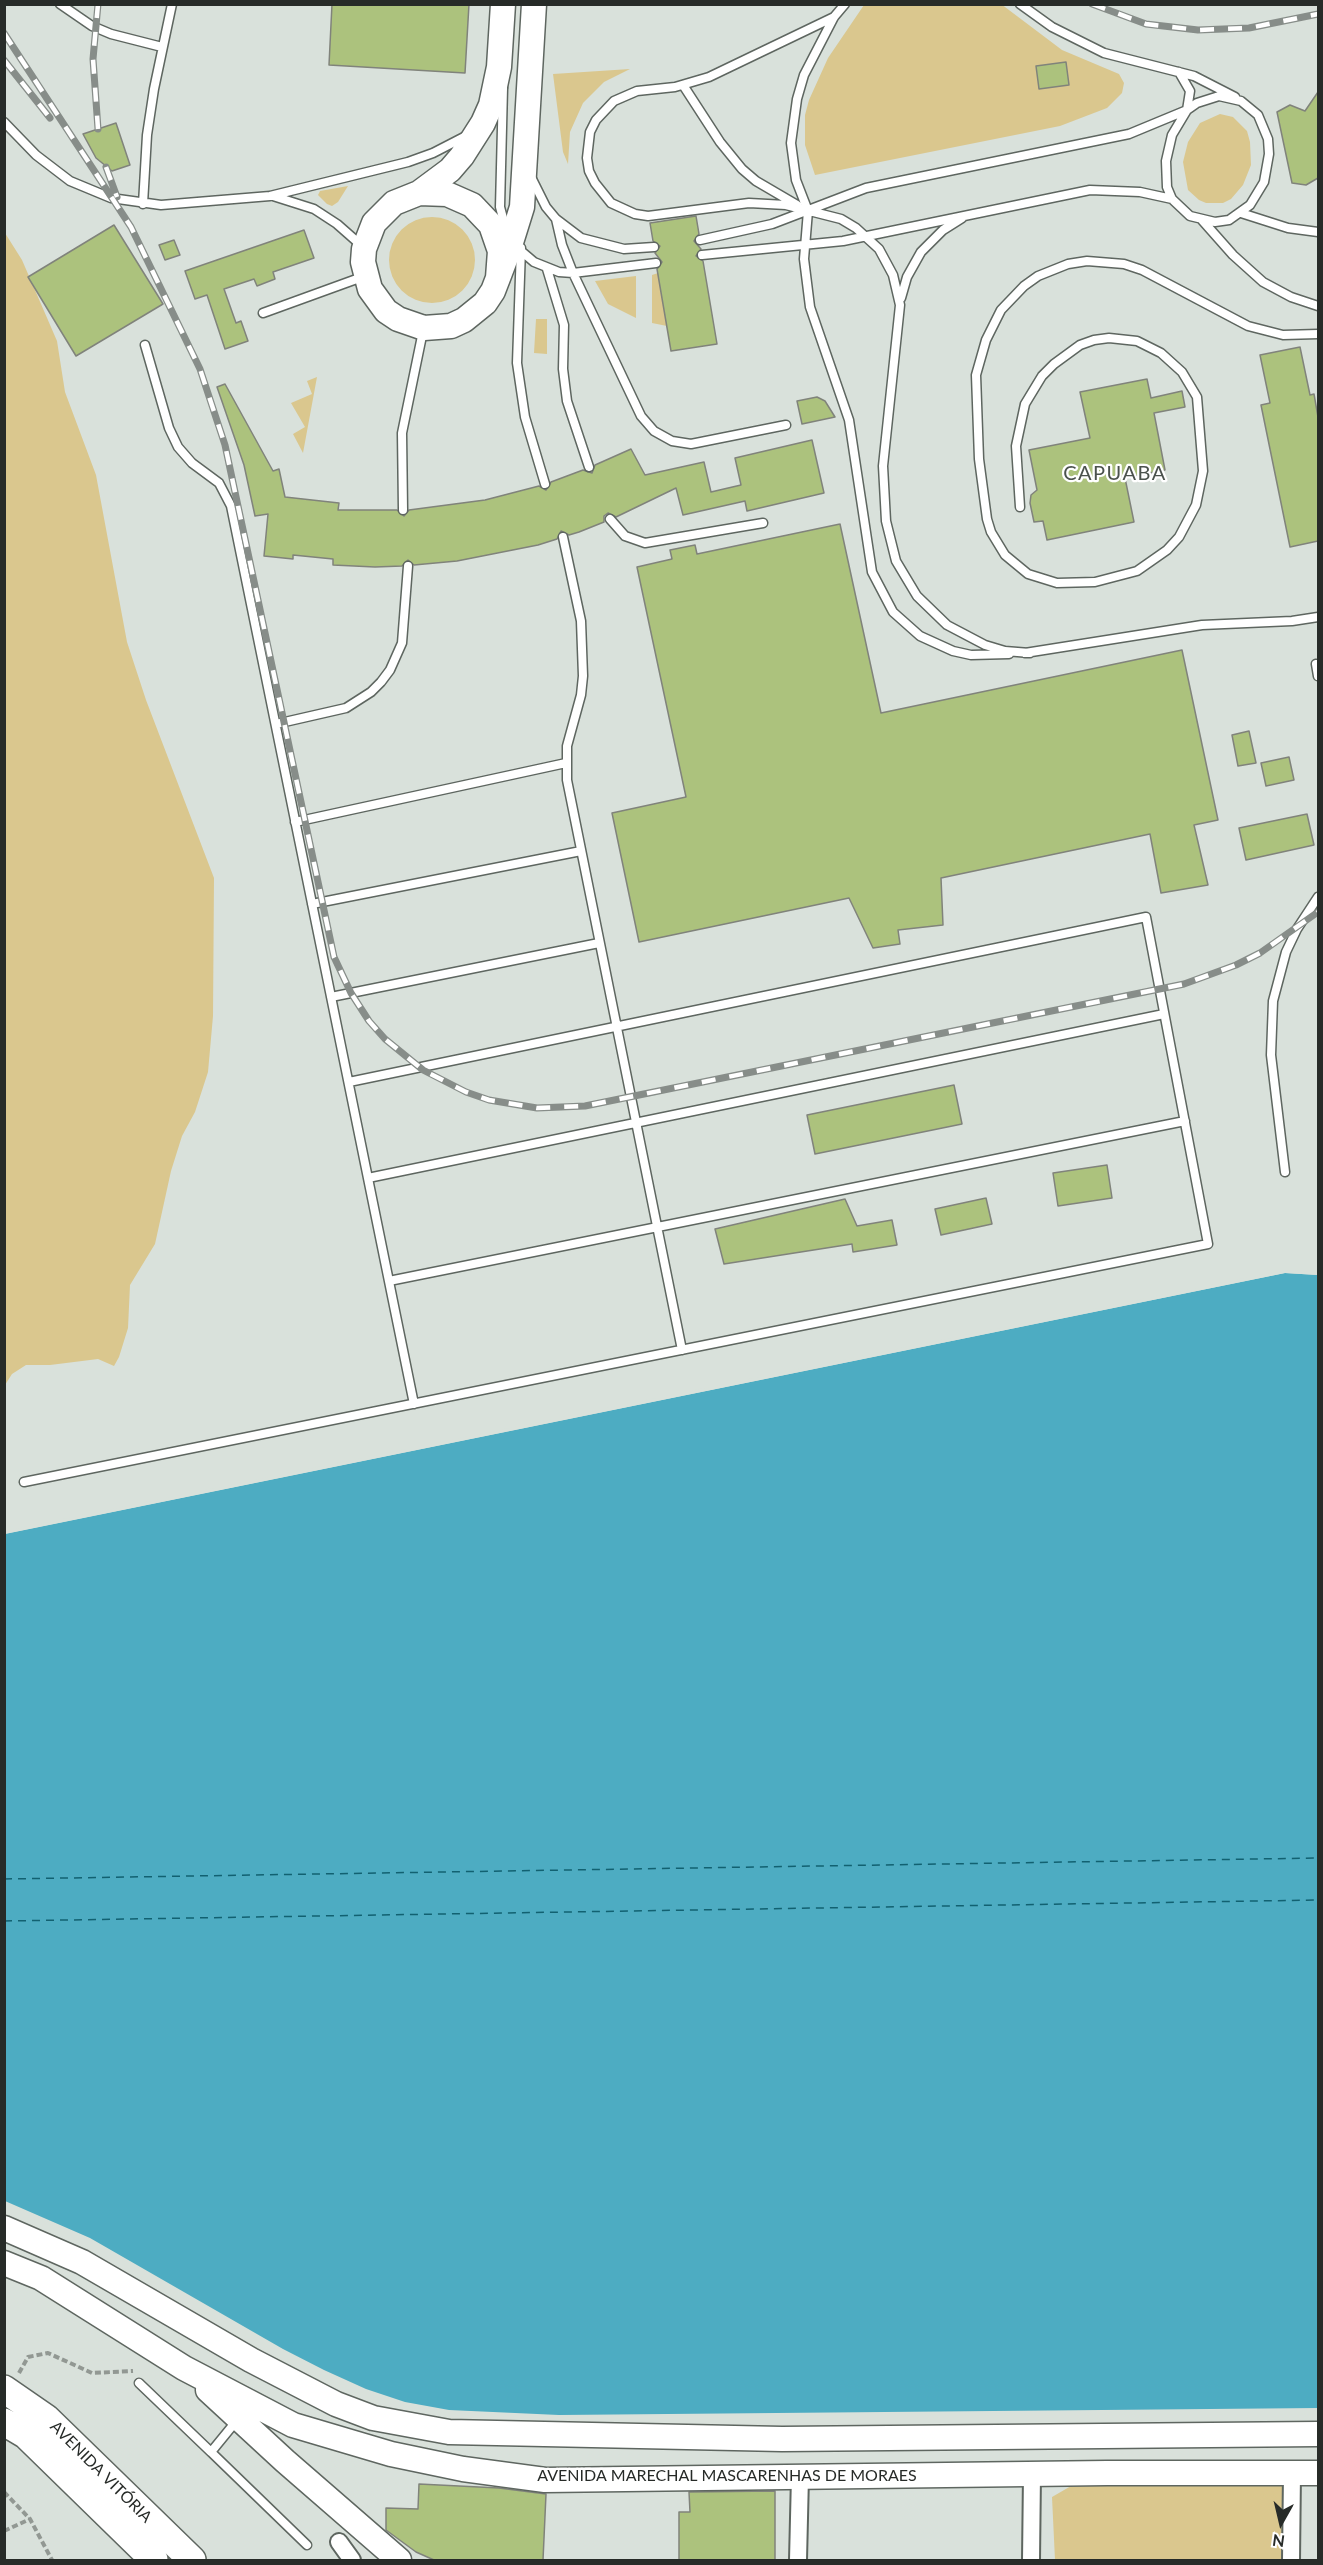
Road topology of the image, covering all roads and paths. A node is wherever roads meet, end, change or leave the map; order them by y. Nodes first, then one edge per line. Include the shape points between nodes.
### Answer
1 (60, 4) edge
2 (172, 4) edge
3 (503, 4) edge
4 (534, 4) edge
5 (845, 4) edge
6 (1020, 4) edge
7 (834, 17) junction
8 (162, 47) junction
9 (499, 67) junction
10 (1179, 72) junction
11 (684, 85) junction
12 (1241, 101) junction
13 (1187, 110) junction
14 (4, 122) edge
15 (483, 123) junction
16 (526, 147) junction
17 (419, 193) junction
18 (270, 196) junction
19 (1172, 199) junction
20 (143, 204) junction
21 (808, 211) junction
22 (1241, 213) junction
23 (970, 214) junction
24 (556, 219) junction
25 (1202, 220) junction
26 (1318, 232) edge
27 (866, 236) junction
28 (700, 240) dead end
29 (804, 245) junction
30 (516, 247) junction
31 (654, 247) dead end
32 (364, 249) junction
33 (702, 255) dead end
34 (656, 263) dead end
35 (547, 268) junction
36 (573, 273) junction
37 (365, 276) junction
38 (498, 279) junction
39 (900, 305) junction
40 (1318, 306) edge
41 (263, 313) dead end
42 (424, 328) junction
43 (1318, 334) edge
44 (145, 345) dead end
45 (786, 425) dead end
46 (589, 468) dead end
47 (545, 484) dead end
48 (1020, 507) dead end
49 (403, 510) dead end
50 (610, 519) dead end
51 (763, 523) dead end
52 (563, 537) dead end
53 (408, 566) dead end
54 (1318, 617) edge
55 (1030, 653) junction
56 (1316, 664) dead end
57 (1318, 676) edge
58 (276, 724) junction
59 (566, 763) junction
60 (296, 822) junction
61 (581, 851) junction
62 (1318, 897) edge
63 (312, 904) junction
64 (599, 943) junction
65 (331, 996) junction
66 (1164, 1014) junction
67 (616, 1027) junction
68 (349, 1082) junction
69 (1185, 1121) junction
70 (636, 1123) junction
71 (1285, 1172) dead end
72 (368, 1178) junction
73 (657, 1227) junction
74 (389, 1281) junction
75 (682, 1350) junction
76 (414, 1404) junction
77 (24, 1482) dead end
78 (4, 2228) edge
79 (4, 2263) edge
80 (28, 2357) dead end
81 (184, 2368) junction
82 (92, 2373) dead end
83 (139, 2383) dead end
84 (4, 2389) edge
85 (239, 2419) junction
86 (4, 2422) edge
87 (1318, 2433) edge
88 (211, 2452) junction
89 (1292, 2473) junction
90 (1318, 2473) edge
91 (1032, 2474) junction
92 (800, 2476) junction
93 (4, 2492) edge
94 (30, 2519) junction
95 (4, 2530) edge
96 (339, 2542) dead end
97 (307, 2545) dead end
98 (52, 2560) edge
99 (154, 2560) edge
100 (192, 2560) edge
101 (352, 2560) edge
102 (399, 2560) edge
103 (798, 2560) edge
104 (1031, 2560) edge
105 (1292, 2560) edge

1 - 8 lane via 92,26
2 - 8 lane
3 - 9 main road
4 - 16 main road
5 - 7 lane
6 - 10 lane via 1052,27 1104,53
7 - 11 lane via 723,71
7 - 21 lane via 804,75 793,121 792,161
8 - 20 lane via 147,135
9 - 15 main road
9 - 30 lane via 505,102 500,207
10 - 12 lane via 1209,81
10 - 13 lane via 1190,91
11 - 21 lane via 742,169
11 - 21 lane via 625,95 596,120 587,158 602,194 622,209 648,216 749,202
12 - 13 lane via 1219,96
12 - 22 lane via 1263,124 1269,154 1264,182
13 - 19 lane via 1167,149 1166,174
13 - 21 lane via 1129,134 866,188
14 - 20 lane via 36,155 70,181 107,196
15 - 17 main road via 462,156
15 - 18 lane via 450,144 408,162
16 - 24 lane via 531,178
16 - 30 main road
17 - 32 main road via 383,212
17 - 38 main road via 460,198 482,214 498,244
18 - 20 lane
18 - 32 lane via 314,209
19 - 23 lane via 1140,192 1090,190
19 - 25 lane
21 - 27 lane via 841,219
21 - 28 lane via 752,230
21 - 29 lane
22 - 25 lane via 1229,219
22 - 26 lane via 1288,228
23 - 27 lane
23 - 39 lane via 943,230 921,252 907,277
24 - 31 lane via 595,243 624,249
24 - 36 lane
25 - 40 lane via 1263,282
27 - 29 lane
27 - 39 lane via 890,268
29 - 33 lane
29 - 55 lane via 810,307 849,420 868,557 885,600 906,625 936,645 972,655
30 - 35 lane
30 - 38 main road
30 - 47 lane via 517,363 525,417
32 - 37 main road
34 - 36 lane
35 - 36 lane
35 - 46 lane via 564,325 567,401
36 - 45 lane via 641,416 662,437 692,444
37 - 41 lane
37 - 42 main road via 386,311
38 - 42 main road via 486,303 464,321
39 - 55 lane via 882,466 886,521 896,561 917,596 947,625 985,645
42 - 49 lane via 402,433
43 - 48 lane via 1283,335 1248,326 1124,264 1087,261 1038,276 1001,310 986,340 976,375 978,447 987,519 1005,555 1028,573 1057,583 1095,582 1137,570 1179,537 1196,505 1203,471 1197,398 1182,372 1161,353 1137,341 1094,340 1054,363 1025,404 1016,446
44 - 58 lane via 178,447 219,483 228,498
50 - 51 lane via 624,536 656,544
52 - 59 lane via 581,621 583,676
53 - 58 lane via 402,643 381,682 346,708
54 - 55 lane via 1202,625
56 - 57 lane
58 - 60 lane
59 - 60 lane
59 - 61 lane
60 - 63 lane
61 - 63 lane
61 - 64 lane
62 - 71 lane via 1286,952 1273,1001 1271,1055
63 - 65 lane
64 - 65 lane
64 - 67 lane
65 - 68 lane
66 - 67 lane via 1146,917
66 - 69 lane
66 - 70 lane
67 - 68 lane
67 - 70 lane
68 - 72 lane
69 - 73 lane
69 - 75 lane via 1208,1244
70 - 72 lane
70 - 73 lane
72 - 74 lane
73 - 74 lane
73 - 75 lane
74 - 76 lane
75 - 76 lane
76 - 77 lane
78 - 87 main road via 82,2262 251,2360 336,2404 373,2418 449,2432 782,2439
79 - 81 main road, AVENIDA MARECHAL MASCARENHAS DE MORAES via 41,2278
80 - 82 path via 48,2353
81 - 85 main road
81 - 92 main road, AVENIDA MARECHAL MASCARENHAS DE MORAES via 294,2425 391,2454 463,2469 545,2480
83 - 88 lane
84 - 100 main road, AVENIDA VITÓRIA via 46,2418
85 - 88 lane
85 - 102 main road
86 - 99 main road, AVENIDA VITÓRIA via 26,2434
88 - 97 lane
89 - 90 main road, AVENIDA MARECHAL MASCARENHAS DE MORAES
89 - 91 main road, AVENIDA MARECHAL MASCARENHAS DE MORAES
89 - 105 street
91 - 92 main road, AVENIDA MARECHAL MASCARENHAS DE MORAES
91 - 104 street
92 - 103 street
93 - 94 path
94 - 95 path
94 - 98 path
96 - 101 street

